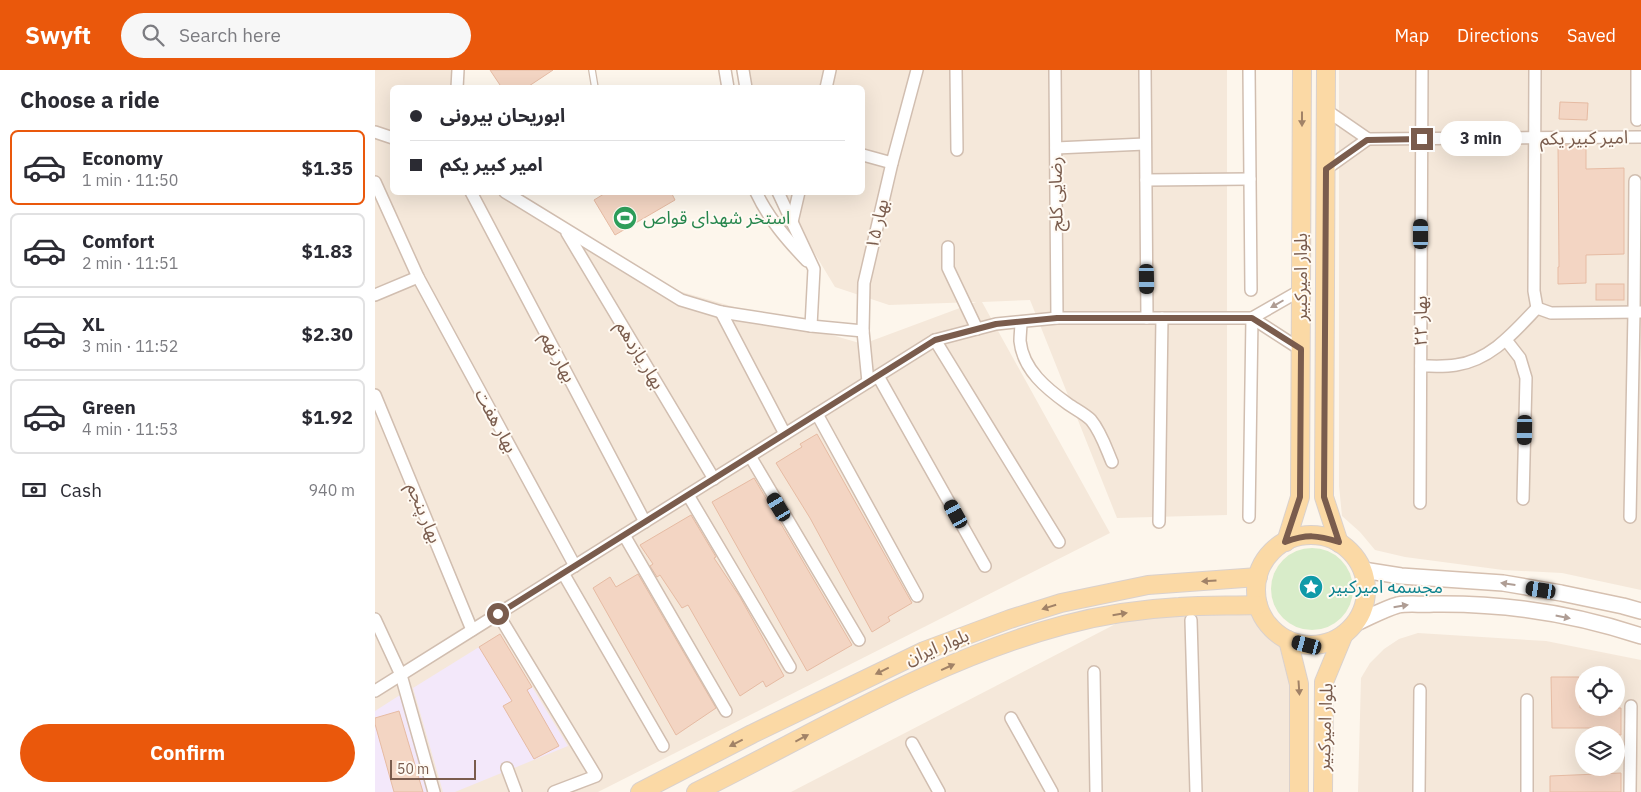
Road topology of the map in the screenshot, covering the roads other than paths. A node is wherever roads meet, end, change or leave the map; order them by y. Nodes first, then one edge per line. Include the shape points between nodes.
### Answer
1 (458, 70) edge
2 (592, 70) edge
3 (725, 70) edge
4 (743, 70) edge
5 (830, 70) edge
6 (917, 70) edge
7 (956, 70) edge
8 (1055, 70) edge
9 (1145, 70) edge
10 (1249, 70) edge
11 (1302, 70) edge
12 (1326, 70) edge
13 (1422, 70) edge
14 (1535, 70) edge
15 (1637, 70) edge
16 (457, 85) edge
17 (594, 85) edge
18 (727, 85) edge
19 (746, 85) edge
20 (827, 85) edge
21 (1326, 110) junction
22 (1637, 120) dead end
23 (375, 132) edge
24 (390, 137) edge
25 (1641, 137) edge
26 (1535, 138) junction
27 (1422, 139) junction
28 (1367, 140) junction
29 (1145, 144) junction
30 (1056, 148) junction
31 (957, 150) dead end
32 (865, 156) edge
33 (891, 163) junction
34 (1326, 169) junction
35 (1250, 179) junction
36 (1146, 180) junction
37 (1635, 181) dead end
38 (375, 182) edge
39 (473, 195) edge
40 (510, 195) edge
41 (758, 195) edge
42 (779, 195) edge
43 (798, 195) edge
44 (792, 222) junction
45 (567, 231) junction
46 (948, 247) dead end
47 (814, 269) junction
48 (418, 276) junction
49 (1251, 290) dead end
50 (1301, 290) junction
51 (375, 295) edge
52 (1537, 308) junction
53 (721, 312) junction
54 (1637, 312) edge
55 (1057, 318) junction
56 (1147, 318) junction
57 (1162, 318) junction
58 (1252, 318) junction
59 (1021, 322) junction
60 (811, 326) junction
61 (977, 329) junction
62 (863, 331) junction
63 (935, 340) junction
64 (1506, 340) junction
65 (1301, 349) junction
66 (1421, 366) junction
67 (873, 379) junction
68 (375, 395) edge
69 (817, 414) junction
70 (785, 434) junction
71 (750, 456) junction
72 (1112, 462) dead end
73 (713, 479) junction
74 (688, 495) junction
75 (1523, 499) dead end
76 (1420, 504) dead end
77 (1249, 517) dead end
78 (1630, 517) dead end
79 (645, 522) junction
80 (1159, 522) dead end
81 (624, 535) junction
82 (1059, 542) dead end
83 (1285, 542) junction
84 (1339, 542) junction
85 (575, 566) junction
86 (985, 566) dead end
87 (1363, 570) junction
88 (563, 573) junction
89 (1258, 577) junction
90 (917, 596) dead end
91 (1258, 605) junction
92 (1623, 606) junction
93 (1641, 607) edge
94 (1641, 611) edge
95 (498, 614) junction
96 (375, 619) edge
97 (1191, 620) dead end
98 (1356, 623) junction
99 (472, 630) junction
100 (1343, 636) junction
101 (1641, 636) edge
102 (859, 640) dead end
103 (1289, 640) junction
104 (790, 667) dead end
105 (1094, 672) dead end
106 (401, 675) junction
107 (1420, 690) dead end
108 (375, 691) edge
109 (1527, 700) dead end
110 (1631, 706) dead end
111 (727, 711) dead end
112 (1011, 718) dead end
113 (911, 743) dead end
114 (663, 746) dead end
115 (507, 768) dead end
116 (434, 792) edge
117 (516, 792) edge
118 (554, 792) edge
119 (641, 792) edge
120 (696, 792) edge
121 (939, 792) edge
122 (1052, 792) edge
123 (1096, 792) edge
124 (1196, 792) edge
125 (1299, 792) edge
126 (1323, 792) edge
127 (1419, 792) edge
128 (1527, 792) edge
129 (1630, 792) edge

1 - 16 street
2 - 17 lane
3 - 18 street
4 - 19 street
5 - 20 street
6 - 33 street, بهار ۱۵
7 - 31 street
8 - 30 street, رضایی کلج
9 - 29 street
10 - 35 street
11 -> 50 main road, بلوار امیرکبیر
12 - 21 main road, بلوار امیرکبیر
13 - 27 street, بهار ۲۲
14 - 26 street
15 - 22 street
21 - 28 street
21 - 34 main road, بلوار امیرکبیر
23 - 24 street
25 - 26 street, امیر کبیر یکم
26 - 27 street, امیر کبیر یکم
26 - 52 street via 1534,291
27 - 28 street, امیر کبیر یکم
27 - 66 street, بهار ۲۲
28 - 34 street
29 - 30 street
29 - 36 street
30 - 55 street, رضایی کلج
32 - 33 street
33 - 62 street, بهار ۱۵ via 864,283
34 - 84 main road, بلوار امیرکبیر via 1324,497
35 - 36 street
35 - 49 street
36 - 56 street
37 - 54 street
38 - 48 street, بهار هفت
39 - 79 street, بهار نهم
40 - 45 street
41 - 47 street via 786,239
42 - 44 street
43 - 44 street
44 - 47 street
45 - 53 street via 681,300
45 - 73 street, بهار یازدهم
46 - 61 street via 948,268
47 - 60 street
48 - 51 street
48 - 85 street, بهار هفت
50 -> 58 street
50 - 65 main road, بلوار امیرکبیر
52 - 54 street via 1551,313
52 - 64 street
53 - 60 street
53 - 70 street
54 - 78 street
55 - 56 street
55 - 59 street
56 - 57 street
57 - 58 street
57 - 80 street
58 - 65 street
58 - 77 street
59 - 61 street
59 - 72 street via 1020,341 1029,367 1037,379 1090,420 1104,441
60 - 62 street
61 - 63 street
62 - 67 street, بهار ۱۵
63 - 67 street
63 - 82 street
64 - 66 street via 1480,359 1455,365
64 - 75 street via 1520,358 1525,378
65 - 83 main road, بلوار امیرکبیر via 1300,497
66 - 76 street, بهار ۲۲
67 - 69 street
67 - 86 street
68 - 99 street, بهار پنجم
69 - 70 street
69 - 90 street
70 - 71 street
71 - 73 street
71 - 102 street
73 - 74 street
74 - 79 street
74 - 104 street
79 - 81 street
81 - 85 street
81 - 111 street
83 - 84 main road via 1303,536 1321,536
83 - 89 main road via 1263,563
84 - 87 main road via 1353,554
85 - 88 street
92 -> 87 main road via 1503,583
87 - 98 main road via 1364,606
88 - 95 street
88 - 114 street
89 - 91 main road
89 -> 119 main road, بلوار ایران via 1148,585 1061,603 1010,618 924,651
91 - 103 main road via 1275,632
120 -> 91 main road, بلوار ایران via 896,690 1018,639 1118,614 1179,606
92 - 93 main road
92 - 94 main road
95 - 99 street
95 - 118 street via 596,776
96 - 106 street
97 - 124 street
98 - 100 main road
98 -> 101 main road via 1399,605 1455,604 1557,616
99 - 106 street
100 - 103 main road via 1316,645
100 - 126 main road, بلوار امیرکبیر via 1324,682
103 -> 125 main road, بلوار امیرکبیر via 1299,684
105 - 123 street
106 - 108 street
106 - 116 street
107 - 127 street
109 - 128 street
110 - 129 street
112 - 122 street
113 - 121 street
115 - 117 street

